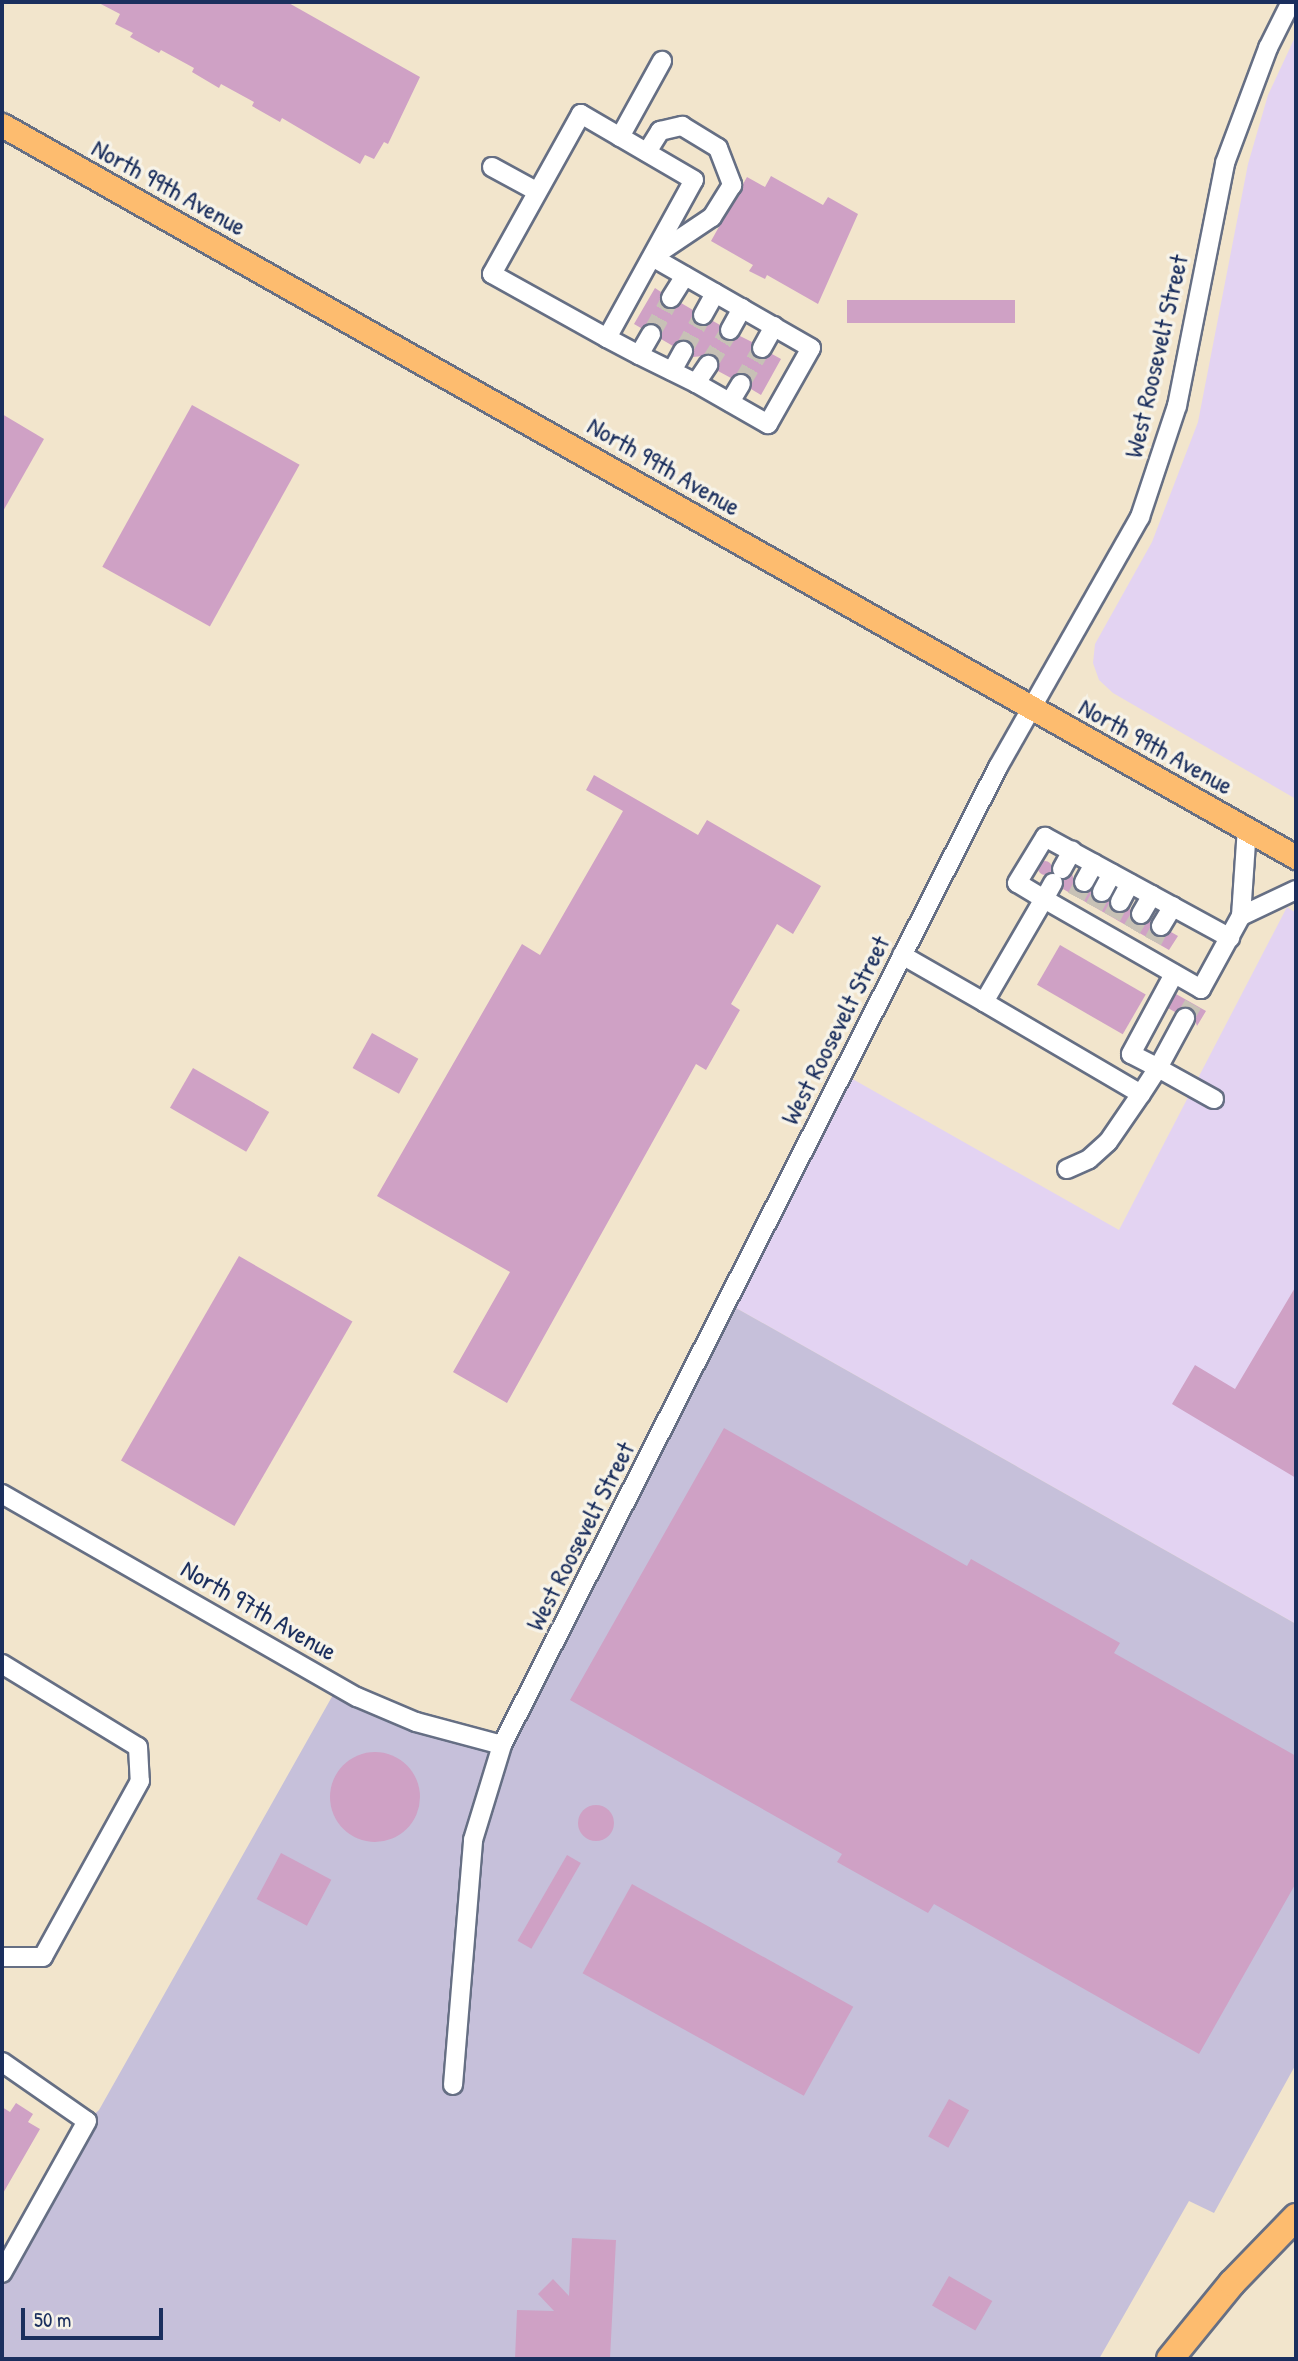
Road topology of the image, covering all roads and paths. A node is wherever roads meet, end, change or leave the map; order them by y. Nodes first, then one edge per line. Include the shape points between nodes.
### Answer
1 (1292, 2) edge
2 (662, 61) dead end
3 (2, 125) edge
4 (620, 137) junction
5 (647, 152) junction
6 (492, 167) dead end
7 (536, 191) junction
8 (652, 257) junction
9 (685, 276) junction
10 (715, 293) junction
11 (671, 298) tunnel mouth
12 (742, 308) junction
13 (703, 315) tunnel mouth
14 (774, 326) junction
15 (730, 330) tunnel mouth
16 (651, 334) tunnel mouth
17 (607, 338) junction
18 (762, 348) tunnel mouth
19 (683, 351) tunnel mouth
20 (639, 355) junction
21 (708, 365) tunnel mouth
22 (672, 371) junction
23 (696, 383) junction
24 (741, 384) tunnel mouth
25 (730, 402) junction
26 (1032, 708) junction
27 (1247, 829) junction
28 (1072, 851) junction
29 (1296, 857) edge
30 (1094, 863) junction
31 (1112, 873) junction
32 (1130, 883) junction
33 (1296, 890) edge
34 (1152, 895) junction
35 (1044, 899) junction
36 (1172, 906) junction
37 (1067, 913) junction
38 (1241, 916) junction
39 (1085, 923) junction
40 (1132, 929) junction
41 (1103, 933) junction
42 (1230, 938) junction
43 (1153, 941) junction
44 (902, 955) junction
45 (1174, 974) junction
46 (984, 1002) junction
47 (1193, 1004) junction
48 (1158, 1068) junction
49 (1141, 1094) junction
50 (1214, 1099) dead end
51 (1067, 1169) dead end
52 (2, 1494) edge
53 (2, 1664) edge
54 (502, 1745) junction
55 (2, 1957) edge
56 (2, 2062) edge
57 (453, 2085) dead end
58 (1296, 2217) edge
59 (2, 2273) edge
60 (1170, 2359) edge

1 - 26 street, West Roosevelt Street via 1268,48 1225,163 1177,406 1157,473 1140,517
2 - 4 street
3 - 26 main road, North 99th Avenue
4 - 5 street
4 - 7 street via 581,114
5 - 8 street via 694,180
5 - 8 street via 660,131 682,126 718,148 732,186 712,217
6 - 7 street
7 - 17 street via 492,274
8 - 9 street
8 - 17 street
9 - 10 street
9 - 11 street
10 - 12 street
10 - 13 street
12 - 14 street
12 - 15 street
14 - 18 street
14 - 25 street via 811,348 768,424
16 - 20 street
17 - 20 street
19 - 22 street
20 - 22 street
21 - 23 street
22 - 23 street
23 - 25 street
24 - 25 street
26 - 27 main road, North 99th Avenue
26 - 44 street, West Roosevelt Street
27 - 29 main road, North 99th Avenue
27 - 38 street
28 - 30 street
28 - 35 street
28 - 35 street via 1045,837 1017,883
30 - 31 street
30 - 37 street
31 - 32 street
31 - 39 street
32 - 34 street
32 - 41 street
33 - 38 street
34 - 36 street
34 - 40 street
35 - 37 street
35 - 46 street
36 - 42 street
36 - 43 street
37 - 39 street
38 - 42 street
39 - 41 street
40 - 41 street
40 - 43 street
42 - 47 street
43 - 45 street
44 - 46 street
44 - 54 street, West Roosevelt Street
45 - 47 street
45 - 48 street via 1130,1054
46 - 49 street
47 - 48 street
48 - 49 street
48 - 50 street
49 - 51 street via 1108,1142 1089,1159
52 - 54 street, North 97th Avenue via 357,1697 416,1722
53 - 55 street via 138,1747 140,1781 43,1957
54 - 57 street, West Roosevelt Street via 472,1840
56 - 59 street via 87,2122
58 - 60 highway via 1232,2283

